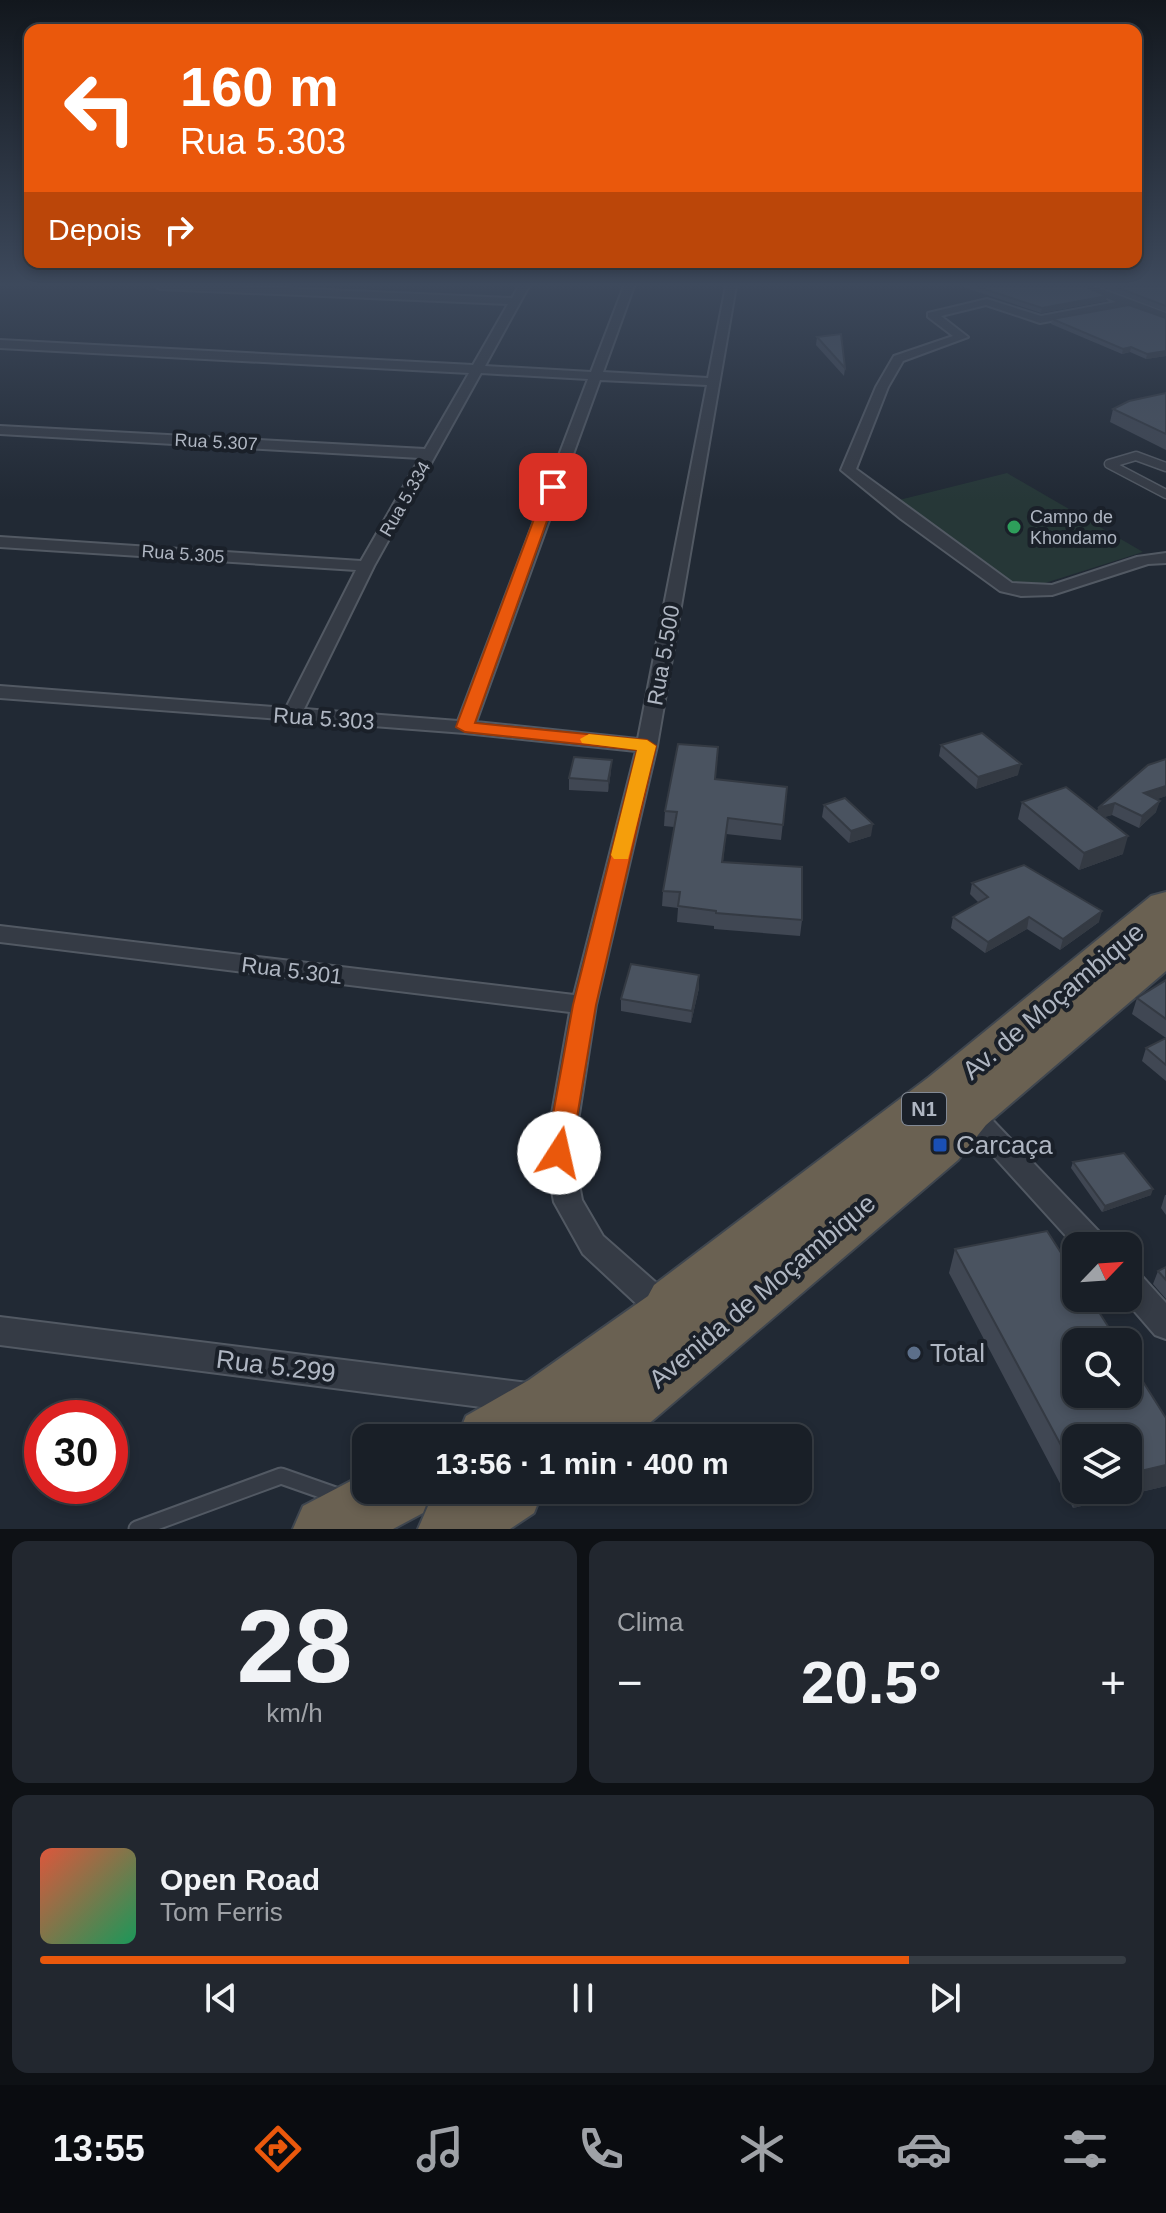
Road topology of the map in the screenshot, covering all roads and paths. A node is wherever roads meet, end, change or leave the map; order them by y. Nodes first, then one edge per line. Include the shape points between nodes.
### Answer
1 (267, 357) edge
2 (486, 357) edge
3 (604, 357) edge
4 (718, 357) edge
5 (903, 357) edge
6 (480, 368) junction
7 (597, 376) junction
8 (714, 382) junction
9 (0, 430) edge
10 (431, 454) junction
11 (1166, 467) edge
12 (1166, 494) edge
13 (0, 542) edge
14 (1166, 558) edge
15 (366, 566) junction
16 (0, 692) edge
17 (291, 716) junction
18 (465, 727) junction
19 (647, 746) junction
20 (1166, 906) edge
21 (0, 934) edge
22 (1166, 946) edge
23 (584, 1005) junction
24 (954, 1128) junction
25 (1077, 1232) edge
26 (1142, 1298) edge
27 (672, 1308) junction
28 (1166, 1325) edge
29 (0, 1331) edge
30 (568, 1419) edge
31 (547, 1424) edge
32 (489, 1504) edge
33 (365, 1509) edge
34 (137, 1529) edge
35 (451, 1529) edge

1 - 6 street
2 - 6 street, Rua 5.334
3 - 7 street
4 - 8 street, Rua 5.500
5 - 14 street via 882,387 848,470 906,516 1018,592 1037,594
6 - 7 street
6 - 10 street, Rua 5.334
7 - 8 street
7 - 18 street
8 - 19 street, Rua 5.500
9 - 10 street, Rua 5.307
10 - 15 street, Rua 5.334
11 - 12 lane via 1136,456 1109,464
13 - 15 street, Rua 5.305
15 - 17 street, Rua 5.334
16 - 17 street, Rua 5.303
17 - 18 street, Rua 5.303
18 - 19 street, Rua 5.303
19 - 23 street, Rua 5.500
20 - 27 highway, Av. de Moçambique / N1 via 947,1091
21 - 23 street, Rua 5.301
22 - 24 highway, Av. de Moçambique / N1
23 - 27 street, Rua 5.500 via 559,1153 568,1202 593,1245
24 - 25 street
24 - 30 highway, Avenida de Moçambique / N1
26 - 28 street
27 - 30 highway, Avenida de Moçambique / N1
29 - 30 street, Rua 5.299
30 - 31 highway, Avenida de Moçambique / N1
32 - 35 highway
33 - 34 lane via 281,1476

